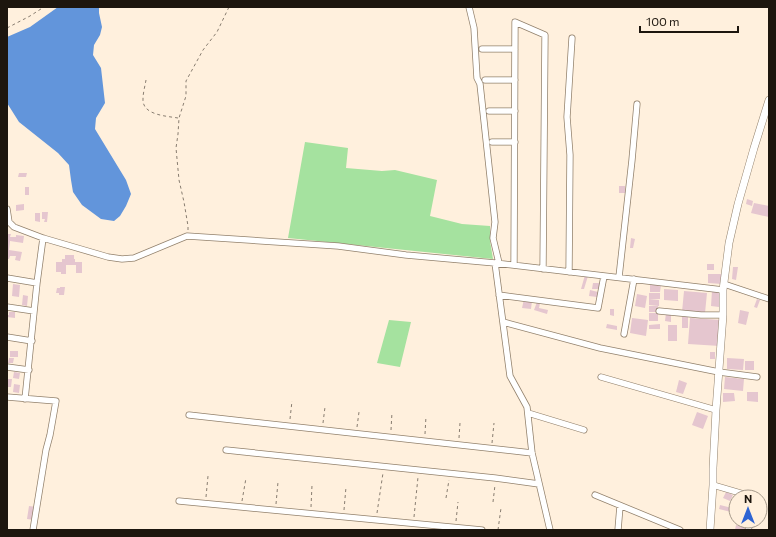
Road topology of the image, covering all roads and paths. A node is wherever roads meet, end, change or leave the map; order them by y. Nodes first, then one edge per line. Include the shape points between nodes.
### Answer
1 (44, 7) edge
2 (229, 7) edge
3 (469, 7) edge
4 (7, 28) edge
5 (572, 38) dead end
6 (482, 49) dead end
7 (515, 49) junction
8 (146, 80) dead end
9 (485, 80) dead end
10 (515, 80) junction
11 (769, 100) edge
12 (637, 104) dead end
13 (489, 111) dead end
14 (515, 111) junction
15 (179, 118) junction
16 (492, 142) dead end
17 (515, 142) junction
18 (7, 209) edge
19 (187, 236) junction
20 (43, 238) junction
21 (497, 263) junction
22 (514, 265) junction
23 (543, 268) junction
24 (568, 272) junction
25 (604, 276) junction
26 (619, 277) junction
27 (7, 278) edge
28 (634, 279) junction
29 (37, 283) junction
30 (723, 287) junction
31 (499, 295) junction
32 (769, 298) edge
33 (7, 307) edge
34 (34, 311) junction
35 (659, 311) dead end
36 (723, 315) junction
37 (503, 322) junction
38 (624, 334) dead end
39 (7, 337) edge
40 (32, 341) junction
41 (7, 367) edge
42 (29, 370) junction
43 (719, 372) junction
44 (601, 377) dead end
45 (757, 377) dead end
46 (7, 397) edge
47 (25, 399) junction
48 (292, 401) dead end
49 (325, 407) dead end
50 (716, 410) junction
51 (359, 412) dead end
52 (392, 412) dead end
53 (528, 413) junction
54 (189, 415) dead end
55 (426, 416) dead end
56 (460, 423) dead end
57 (494, 423) dead end
58 (289, 426) junction
59 (323, 429) junction
60 (584, 430) dead end
61 (357, 433) junction
62 (391, 437) junction
63 (425, 440) junction
64 (458, 444) junction
65 (492, 448) junction
66 (226, 450) dead end
67 (532, 453) junction
68 (384, 466) junction
69 (419, 470) junction
70 (450, 473) junction
71 (208, 476) dead end
72 (246, 478) dead end
73 (495, 478) junction
74 (278, 482) dead end
75 (539, 484) junction
76 (312, 485) dead end
77 (714, 485) junction
78 (346, 487) dead end
79 (728, 489) edge
80 (595, 495) dead end
81 (446, 498) dead end
82 (179, 501) dead end
83 (458, 502) dead end
84 (493, 502) dead end
85 (206, 504) junction
86 (620, 506) junction
87 (241, 507) junction
88 (500, 508) dead end
89 (275, 511) junction
90 (310, 514) junction
91 (344, 517) junction
92 (376, 520) junction
93 (413, 524) junction
94 (455, 528) junction
95 (33, 530) edge
96 (482, 530) edge
97 (498, 530) edge
98 (550, 530) edge
99 (618, 530) edge
100 (680, 530) edge
101 (710, 530) edge

1 - 4 path
2 - 15 path via 217,32 203,50 186,81 186,96
3 - 21 street via 474,28 477,78 480,84 488,148 495,222 493,238
5 - 24 street via 567,117 570,155
6 - 7 street
7 - 10 street
7 - 23 street via 515,22 545,35
8 - 15 path via 143,100 147,110
9 - 10 street
10 - 14 street
11 - 30 street via 738,204
12 - 26 street
13 - 14 street
14 - 17 street
15 - 19 path via 176,148 188,226
16 - 17 street
17 - 22 street
18 - 20 street via 8,222 14,227
19 - 20 street via 134,258 122,259
19 - 21 street via 338,246
20 - 29 street
21 - 22 street
21 - 31 street
22 - 23 street
23 - 24 street
24 - 25 street
25 - 26 street
25 - 31 street via 598,308
26 - 28 street
27 - 29 street
28 - 30 street
28 - 38 street
29 - 34 street
30 - 32 street
30 - 36 street
31 - 37 street
33 - 34 street
34 - 40 street
35 - 36 street
36 - 43 street
37 - 43 street via 600,348
37 - 53 street via 510,376
39 - 40 street
40 - 42 street
41 - 42 street
42 - 47 street
43 - 45 street
43 - 50 street
44 - 50 street
46 - 47 street
47 - 95 street via 56,401
48 - 58 path
49 - 59 path
50 - 77 street
51 - 61 path
52 - 62 path
53 - 60 street
53 - 67 street
54 - 58 street
55 - 63 path
56 - 64 path
57 - 65 path
58 - 59 street
59 - 61 street
61 - 62 street
62 - 63 street
63 - 64 street
64 - 65 street
65 - 67 street
66 - 68 street
67 - 75 street
68 - 69 street
68 - 92 path
69 - 70 street
69 - 93 path
70 - 73 street
70 - 81 path
71 - 85 path
72 - 87 path
73 - 75 street
73 - 84 path
74 - 89 path
75 - 98 street
76 - 90 path
77 - 79 street
77 - 101 street
78 - 91 path
80 - 86 street
82 - 85 street
83 - 94 path
85 - 87 street
86 - 99 street
86 - 100 street
87 - 89 street
88 - 97 path
89 - 90 street
90 - 91 street
91 - 92 street
92 - 93 street
93 - 94 street
94 - 96 street

